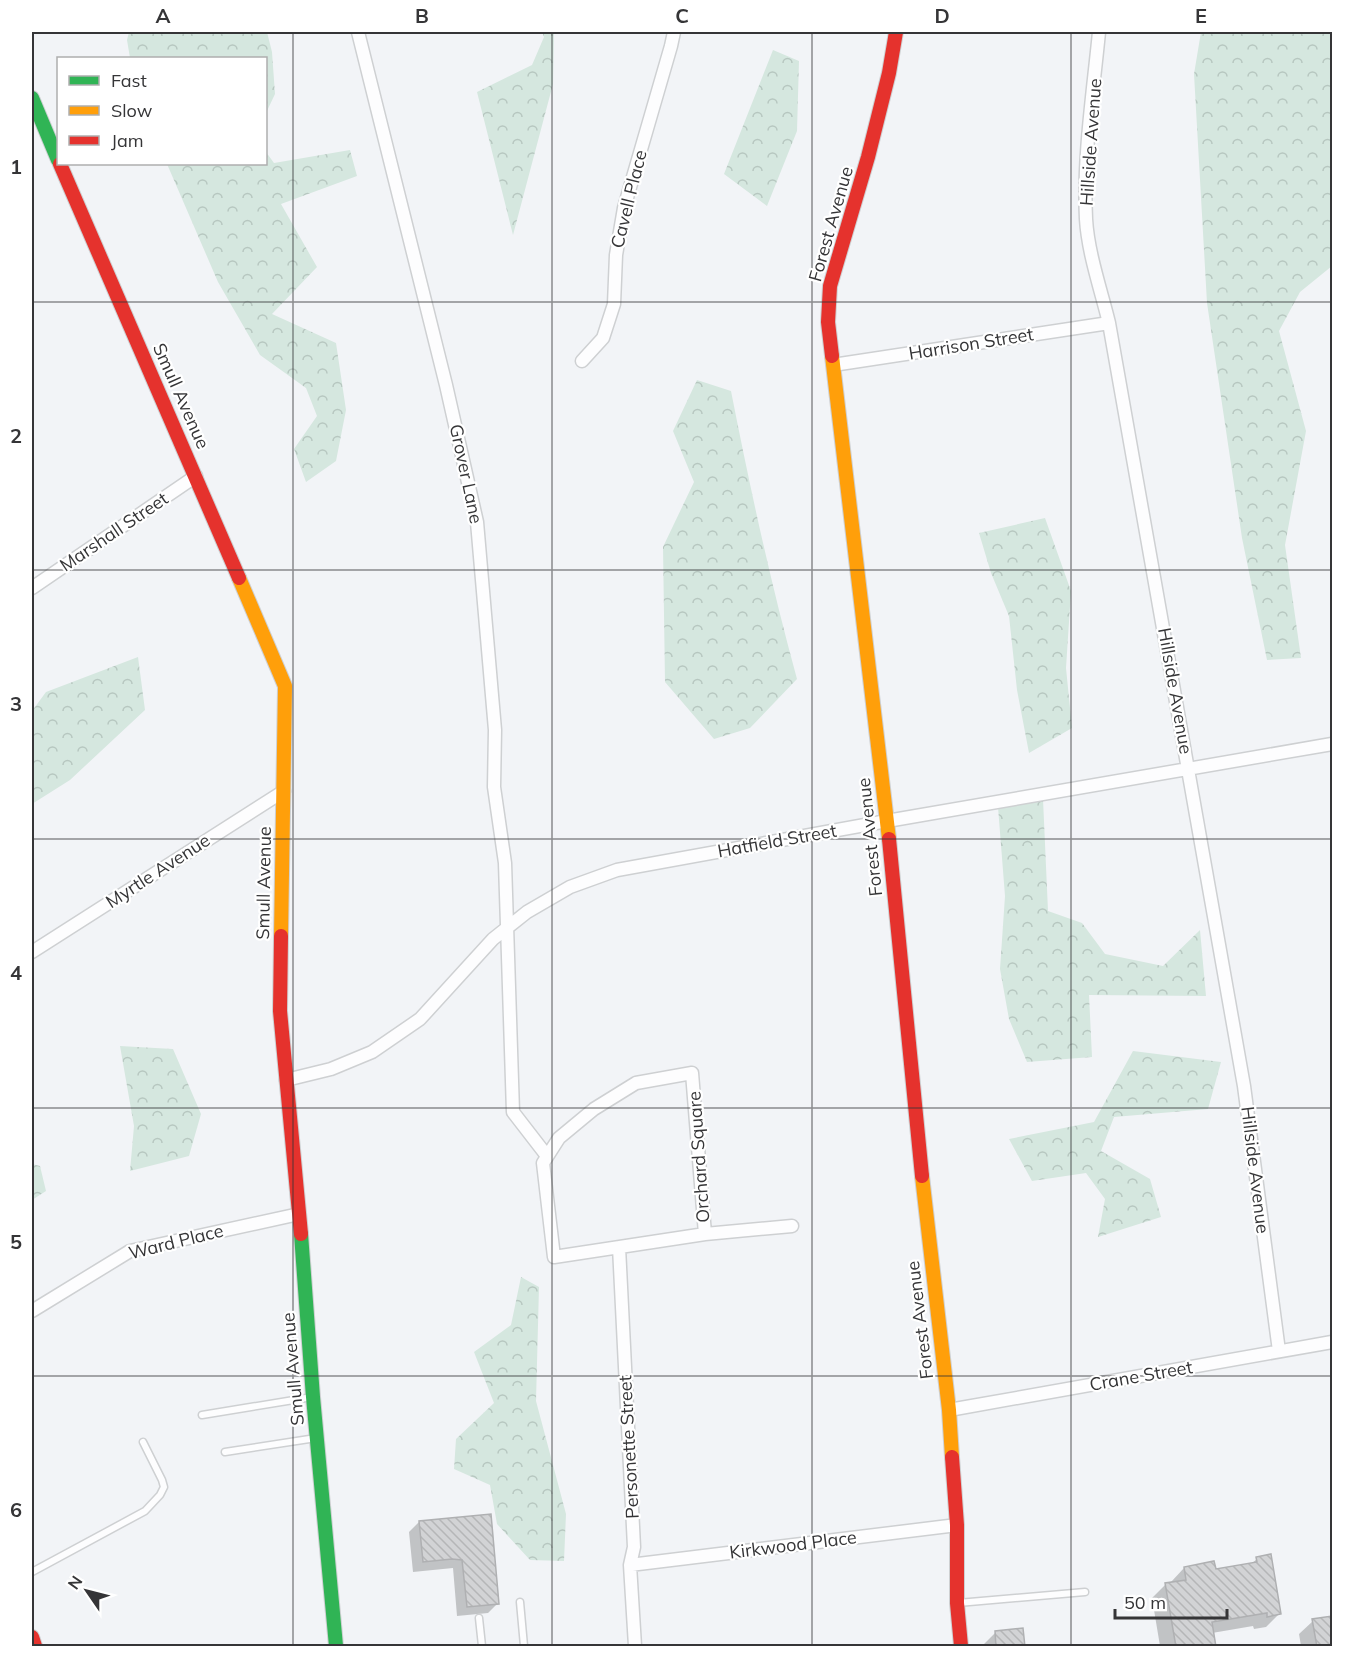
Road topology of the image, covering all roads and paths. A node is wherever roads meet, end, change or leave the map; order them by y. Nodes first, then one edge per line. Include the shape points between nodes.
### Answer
1 (358, 32) edge
2 (674, 32) edge
3 (896, 32) edge
4 (1099, 32) edge
5 (32, 98) edge
6 (57, 157) edge
7 (60, 165) edge
8 (1108, 323) junction
9 (582, 360) dead end
10 (834, 365) junction
11 (196, 476) junction
12 (32, 588) edge
13 (1332, 744) edge
14 (1189, 768) junction
15 (284, 791) junction
16 (886, 821) junction
17 (507, 927) junction
18 (32, 952) edge
19 (286, 1080) junction
20 (547, 1156) junction
21 (299, 1214) junction
22 (792, 1226) dead end
23 (705, 1234) junction
24 (620, 1247) junction
25 (32, 1311) edge
26 (1332, 1342) edge
27 (1279, 1351) junction
28 (313, 1396) junction
29 (949, 1410) junction
30 (202, 1415) dead end
31 (317, 1438) junction
32 (143, 1442) dead end
33 (225, 1452) dead end
34 (957, 1525) junction
35 (630, 1565) junction
36 (32, 1572) edge
37 (1085, 1592) dead end
38 (520, 1602) dead end
39 (957, 1603) junction
40 (479, 1618) dead end
41 (32, 1637) edge
42 (35, 1647) edge
43 (336, 1647) edge
44 (482, 1647) edge
45 (524, 1647) edge
46 (634, 1647) edge
47 (961, 1647) edge

1 - 17 street, Grover Lane via 477,522
2 - 9 street, Cavell Place via 622,219 614,304 603,338
3 - 10 street, Forest Avenue via 868,157 830,286 828,322
4 - 8 street, Hillside Avenue via 1087,157 1086,221
5 - 6 street, Smull Avenue
7 - 11 street, Smull Avenue
8 - 10 street, Harrison Street
8 - 14 street, Hillside Avenue
10 - 16 street, Forest Avenue
11 - 12 street, Marshall Street
11 - 15 street, Smull Avenue via 285,686
13 - 14 street, Hatfield Street
14 - 16 street, Hatfield Street
14 - 27 street, Hillside Avenue via 1244,1086
15 - 18 street, Myrtle Avenue
15 - 19 street, Smull Avenue via 280,1011
16 - 17 street, Hatfield Street via 617,870 548,898
16 - 29 street, Forest Avenue
17 - 19 street, Hatfield Street via 410,1026 372,1052 331,1069
17 - 20 street via 513,1112
19 - 21 street, Smull Avenue
20 - 23 street, Orchard Square via 559,1138 594,1109 636,1083 692,1073
20 - 24 street, Orchard Square via 543,1163 554,1257
21 - 25 street, Ward Place via 130,1251
21 - 28 street, Smull Avenue
22 - 23 street, Orchard Square
23 - 24 street, Orchard Square
24 - 35 street, Personette Street via 634,1547
26 - 27 street, Crane Street
27 - 29 street, Crane Street
28 - 30 lane
28 - 31 street, Smull Avenue
29 - 34 street, Forest Avenue
31 - 33 lane
31 - 43 street, Smull Avenue
32 - 36 lane via 162,1480 160,1495 145,1510
34 - 35 street, Kirkwood Place
34 - 39 street, Forest Avenue
35 - 46 street, Personette Street
37 - 39 lane
38 - 45 lane
39 - 47 street, Forest Avenue
40 - 44 lane
41 - 42 street

